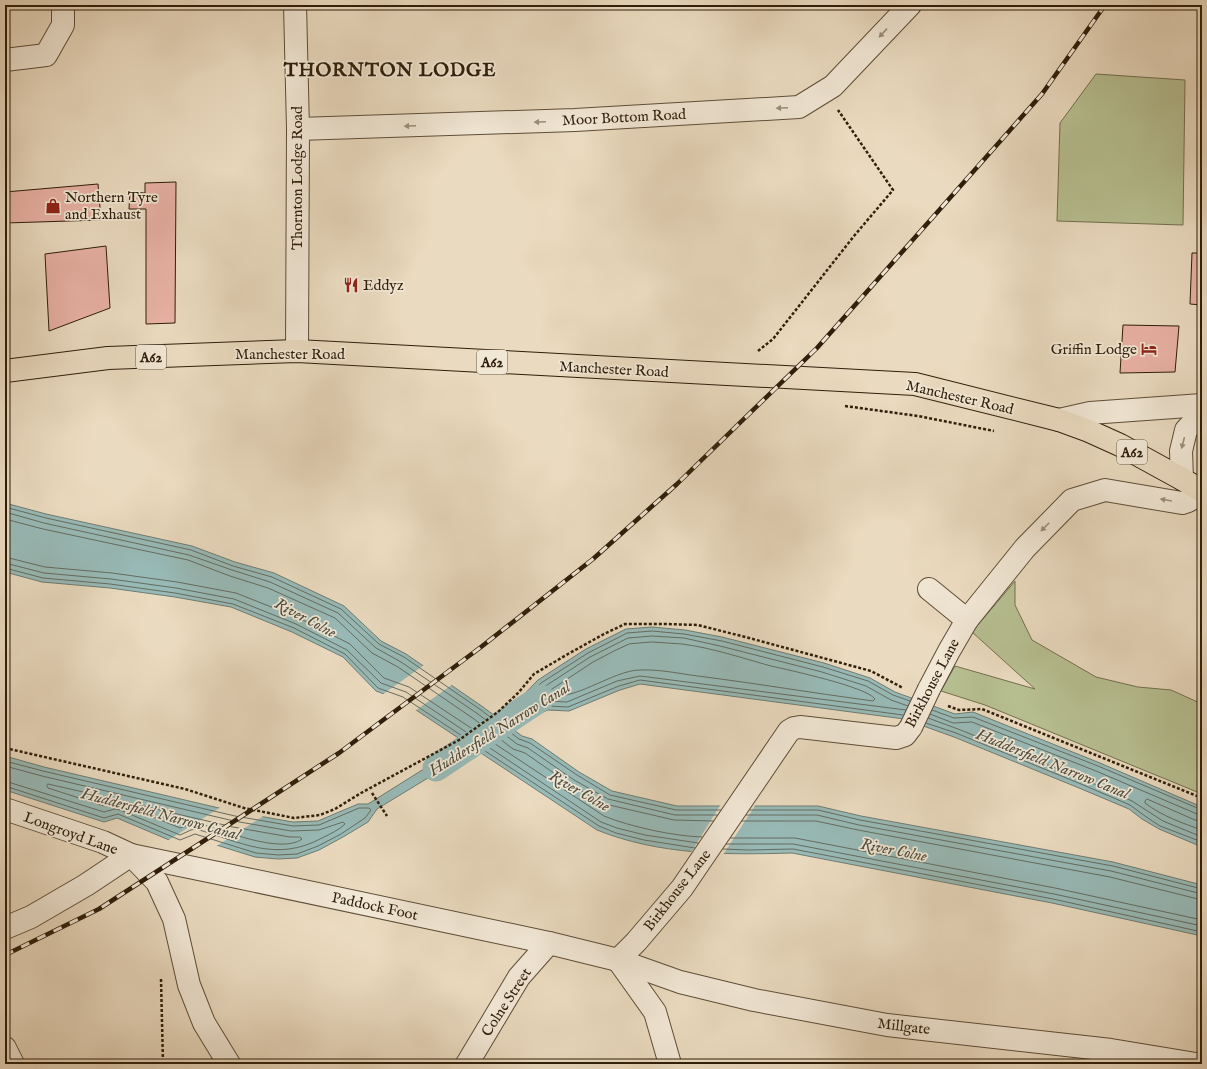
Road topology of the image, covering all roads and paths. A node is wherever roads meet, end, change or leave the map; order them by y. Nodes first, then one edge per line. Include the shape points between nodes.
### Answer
1 (63, 5) edge
2 (295, 5) edge
3 (910, 5) edge
4 (5, 60) edge
5 (826, 91) junction
6 (298, 129) junction
7 (297, 351) junction
8 (755, 354) dead end
9 (5, 371) edge
10 (1202, 405) edge
11 (843, 406) dead end
12 (1202, 412) edge
13 (1059, 420) junction
14 (996, 431) dead end
15 (1182, 479) junction
16 (1202, 492) edge
17 (928, 589) dead end
18 (967, 620) junction
19 (906, 690) dead end
20 (946, 705) dead end
21 (5, 748) edge
22 (372, 793) dead end
23 (1202, 798) edge
24 (5, 809) edge
25 (388, 816) dead end
26 (131, 856) junction
27 (5, 928) edge
28 (549, 943) junction
29 (618, 960) junction
30 (161, 978) dead end
31 (5, 1048) edge
32 (14, 1064) edge
33 (162, 1064) edge
34 (229, 1064) edge
35 (467, 1064) edge
36 (670, 1064) edge
37 (1196, 1064) edge

1 - 4 street via 63,25 46,55
2 - 6 street, Thornton Lodge Road
3 -> 5 street, Moor Bottom Road
5 -> 6 street, Moor Bottom Road via 799,107 575,120
5 - 8 path via 892,190 773,339
6 - 7 street, Thornton Lodge Road
7 - 9 main road, Manchester Road / A62 via 108,358
7 - 13 main road, Manchester Road / A62 via 916,384
10 - 13 street via 1090,413
11 - 14 path via 918,416
12 -> 15 street via 1186,430 1181,451
13 - 15 main road, Manchester Road / A62 via 1120,445
15 - 16 main road, Manchester Road / A62
16 -> 18 street, Birkhouse Lane via 1182,503 1105,490 1072,500 1025,548
17 - 18 street
18 - 29 street, Birkhouse Lane, bridge via 911,727 902,737 889,738 800,727 789,731 695,871 674,899
19 - 21 path via 871,671 698,625 625,624 534,674 498,712 459,740 335,809 320,815 294,818 244,808 185,789
20 - 23 path via 959,710 982,709
22 - 25 path
24 - 26 street, Longroyd Lane via 103,842
26 - 27 street via 31,917
26 - 28 street, Paddock Foot
26 - 34 street, Longroyd Lane via 157,882 174,919 190,985 204,1023
28 - 29 street, Paddock Foot
28 - 35 street, Colne Street via 519,977
29 - 36 street via 655,1012
29 - 37 street, Millgate via 680,982 754,1000 887,1025 1110,1050
30 - 33 path
31 - 32 street

